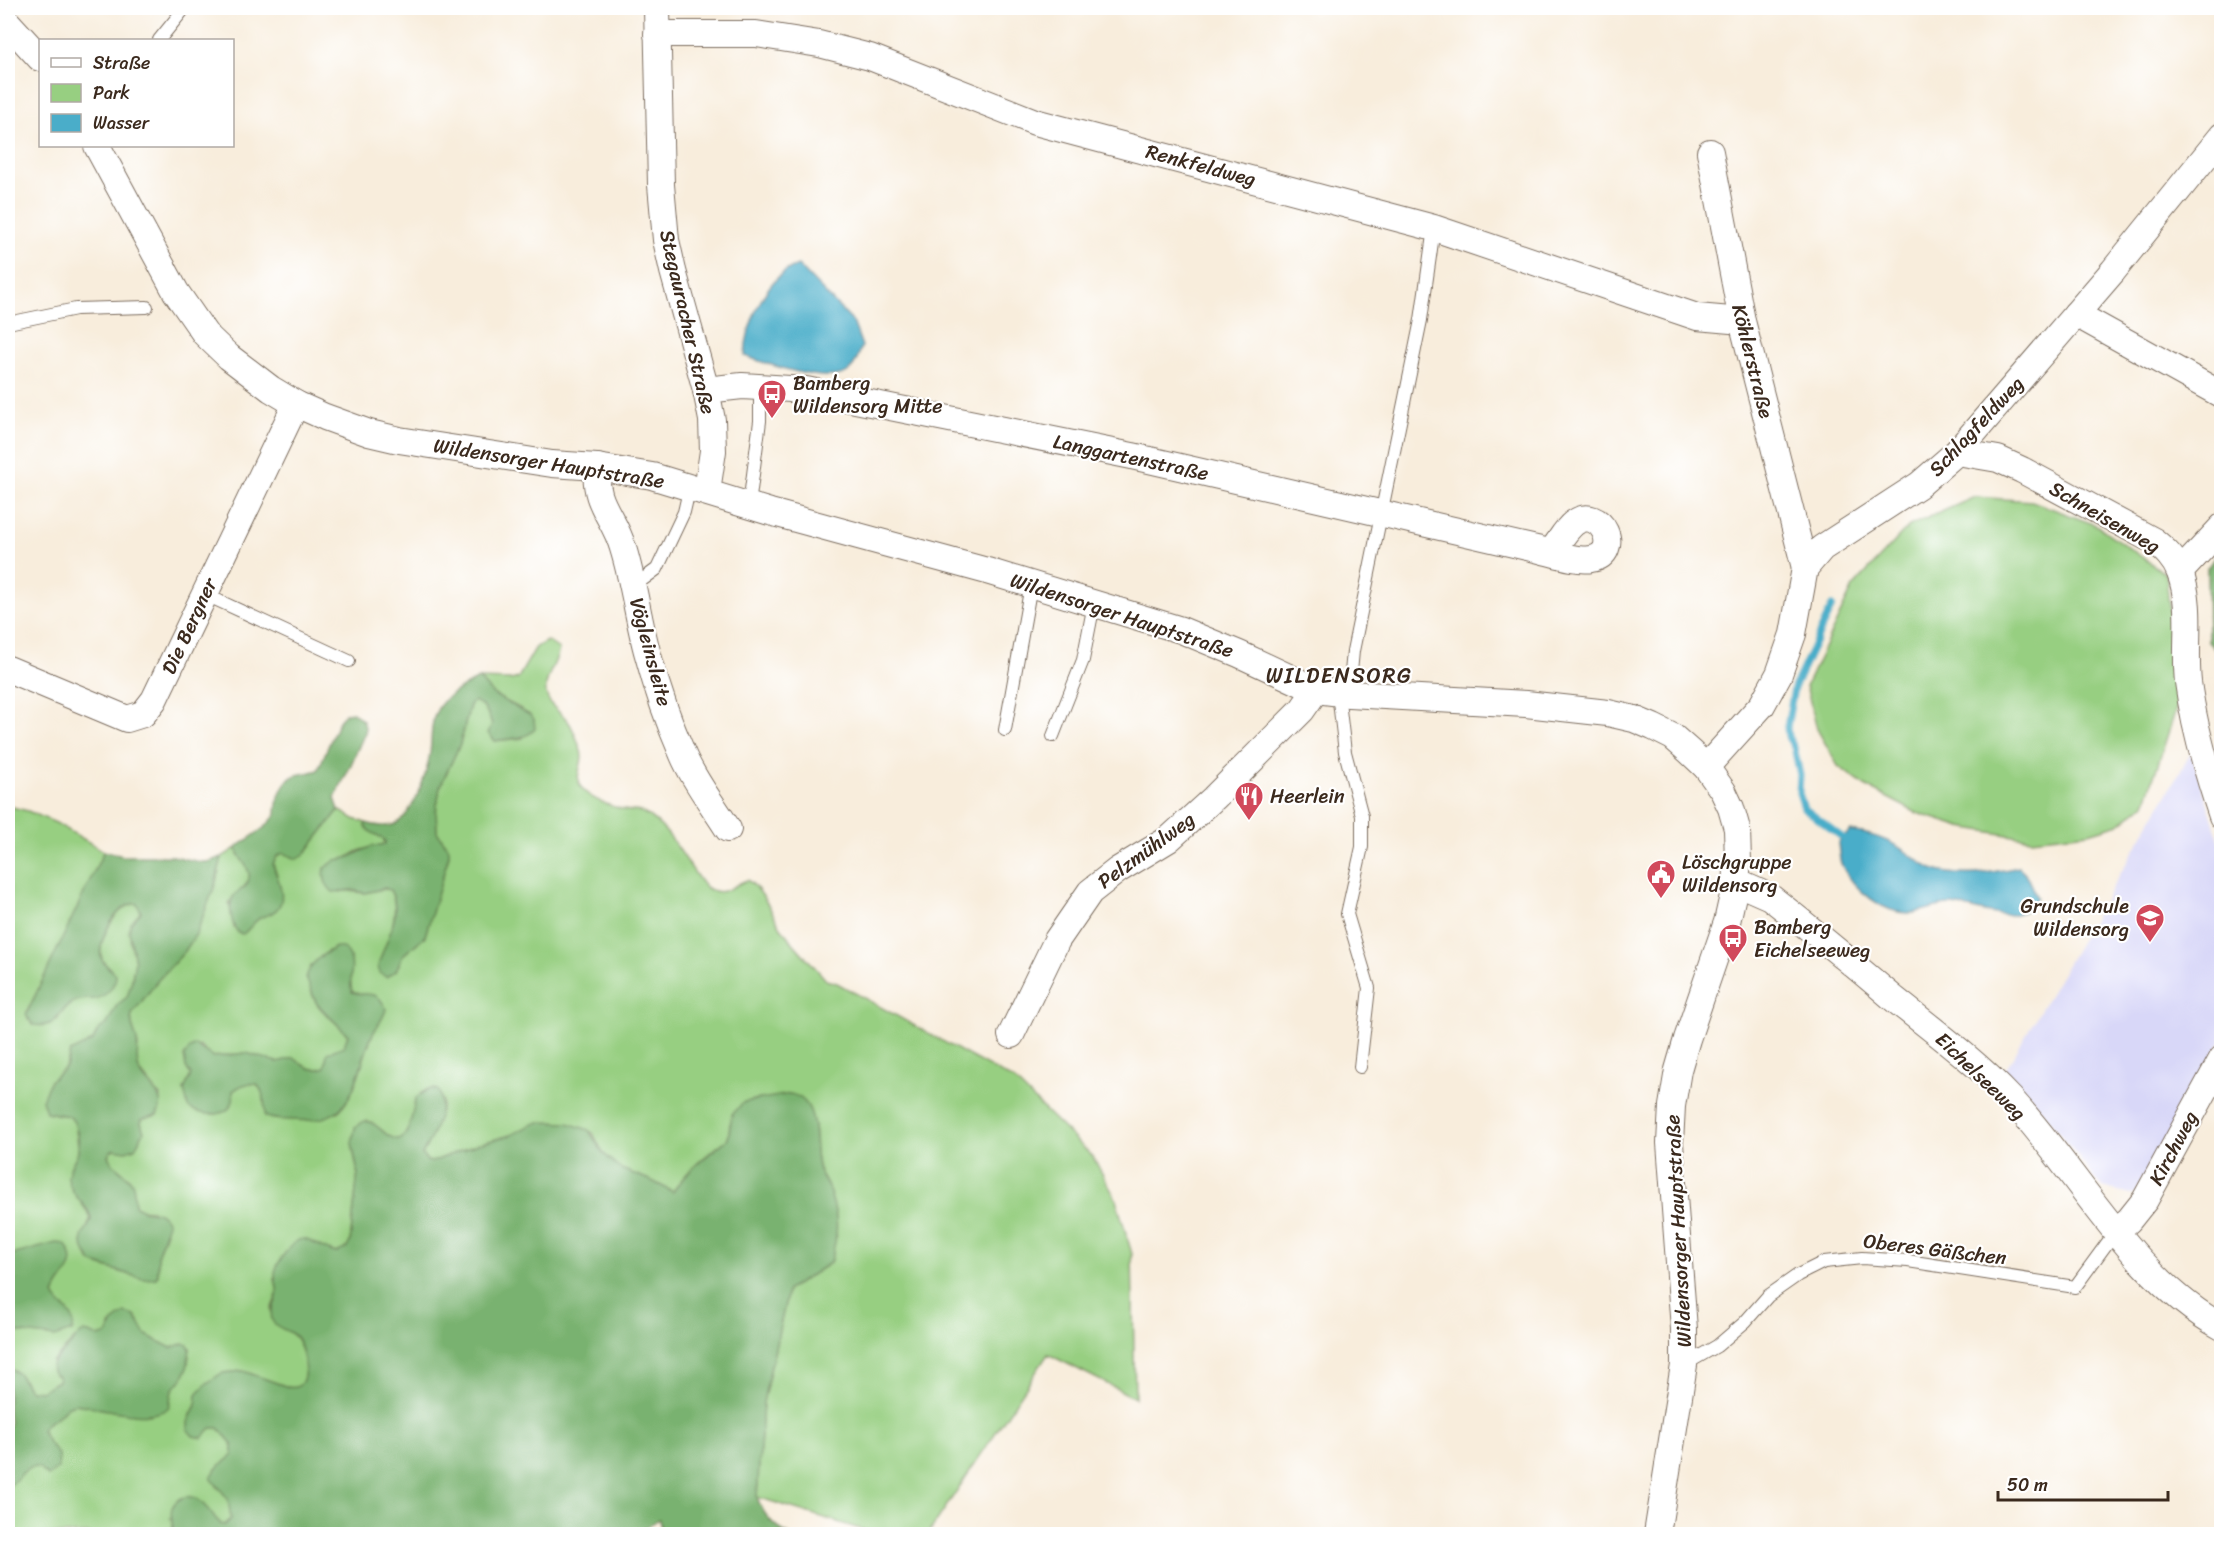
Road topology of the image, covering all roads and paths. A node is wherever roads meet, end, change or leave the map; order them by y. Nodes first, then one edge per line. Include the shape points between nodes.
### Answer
1 (657, 8) edge
2 (184, 9) dead end
3 (8, 23) edge
4 (657, 34) junction
5 (160, 39) edge
6 (39, 57) edge
7 (2222, 136) edge
8 (98, 147) edge
9 (1710, 152) dead end
10 (1434, 228) junction
11 (147, 307) dead end
12 (2076, 314) junction
13 (1742, 321) junction
14 (8, 323) edge
15 (760, 387) junction
16 (706, 390) junction
17 (2222, 395) edge
18 (296, 404) junction
19 (1957, 452) junction
20 (597, 467) junction
21 (699, 489) junction
22 (749, 505) junction
23 (1382, 513) junction
24 (2222, 527) edge
25 (1551, 552) dead end
26 (1805, 568) junction
27 (2180, 572) junction
28 (1031, 585) junction
29 (634, 586) junction
30 (204, 594) junction
31 (1094, 604) junction
32 (349, 662) dead end
33 (8, 669) edge
34 (1335, 692) junction
35 (1005, 730) dead end
36 (1053, 736) dead end
37 (1706, 767) junction
38 (2222, 816) edge
39 (728, 829) dead end
40 (1736, 882) junction
41 (1011, 1035) dead end
42 (2222, 1059) edge
43 (1360, 1067) dead end
44 (2116, 1231) junction
45 (2222, 1327) edge
46 (1684, 1365) junction
47 (1656, 1534) edge

1 - 4 street, Stegauracher Straße
2 - 5 lane
3 - 6 street
4 - 10 street, Renkfeldweg via 756,34 844,50 1035,122
4 - 16 street, Stegauracher Straße via 666,240
7 - 12 street, Schlagfeldweg
8 - 18 street, Wildensorger Hauptstraße via 193,318 229,357
9 - 13 street, Köhlerstraße
10 - 13 street, Renkfeldweg via 1663,307 1697,317
10 - 23 lane via 1421,320
11 - 14 lane via 76,309
12 - 17 street
12 - 19 street, Schlagfeldweg
13 - 26 street, Köhlerstraße
15 - 16 street, Langgartenstraße
15 - 22 lane via 760,421
15 - 23 street, Langgartenstraße via 806,390 1132,456
16 - 21 street, Stegauracher Straße via 713,451
18 - 20 street, Wildensorger Hauptstraße via 399,440 552,464
18 - 30 street, Die Bergner
19 - 26 street, Schlagfeldweg via 1919,485 1822,548
19 - 27 street, Schneisenweg via 1998,459 2154,541
20 - 21 street, Wildensorger Hauptstraße
20 - 29 street, Vögleinsleite via 595,484 622,545
21 - 22 street, Wildensorger Hauptstraße
21 - 29 lane via 657,569
22 - 28 street, Wildensorger Hauptstraße
23 - 25 street, Langgartenstraße
23 - 34 lane via 1353,651
24 - 27 street
26 - 37 street via 1793,634 1779,674 1762,705
27 - 38 street, Schneisenweg via 2185,595 2188,681 2203,760
28 - 31 street, Wildensorger Hauptstraße
28 - 35 lane
29 - 39 street, Vögleinsleite via 647,653 683,756
30 - 32 lane
30 - 33 street, Die Bergner via 154,700 143,714 127,719
31 - 34 street, Wildensorger Hauptstraße via 1181,630
31 - 36 lane via 1083,660
34 - 37 street, Wildensorger Hauptstraße via 1608,713 1634,719 1673,737
34 - 41 street, Pelzmühlweg via 1302,710 1177,832 1090,892 1057,940
34 - 43 lane via 1362,816 1362,847 1347,914 1369,988
37 - 40 street, Wildensorger Hauptstraße via 1723,791 1737,829
40 - 44 street, Eichelseeweg via 1770,897 1943,1037 2010,1098
40 - 46 street, Wildensorger Hauptstraße via 1678,1070 1672,1106 1670,1143
42 - 44 street, Kirchweg via 2145,1200
44 - 45 street, Eichelseeweg via 2178,1298
44 - 46 lane, Oberes Gäßchen via 2075,1287 1908,1262 1862,1258 1824,1262 1768,1296 1717,1346
46 - 47 street, Wildensorger Hauptstraße

